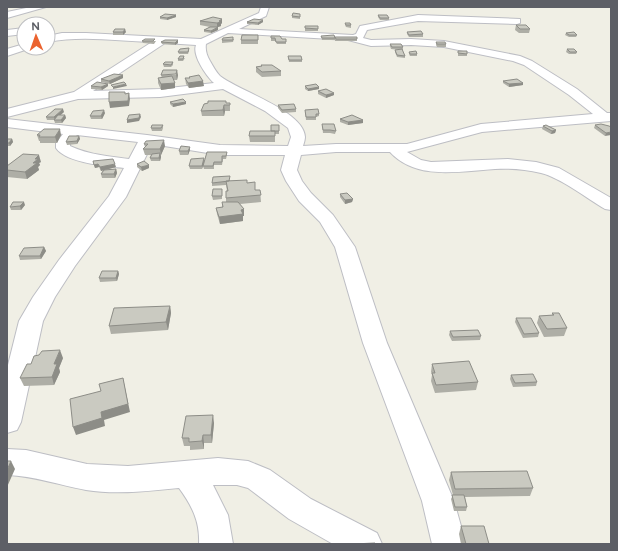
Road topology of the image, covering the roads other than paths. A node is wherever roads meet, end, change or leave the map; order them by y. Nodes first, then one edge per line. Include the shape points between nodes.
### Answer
1 (42, 7) edge
2 (265, 7) edge
3 (7, 15) edge
4 (517, 21) dead end
5 (225, 30) junction
6 (56, 35) edge
7 (62, 36) junction
8 (56, 37) edge
9 (354, 38) junction
10 (163, 40) junction
11 (202, 42) junction
12 (225, 85) junction
13 (78, 95) junction
14 (7, 112) edge
15 (608, 117) edge
16 (7, 124) edge
17 (73, 131) junction
18 (147, 139) junction
19 (395, 149) junction
20 (295, 151) junction
21 (134, 164) junction
22 (611, 205) edge
23 (7, 422) edge
24 (7, 462) edge
25 (186, 474) junction
26 (216, 544) edge
27 (365, 544) edge
28 (449, 544) edge

1 - 3 street
2 - 5 street via 262,14
4 - 9 street via 411,18 363,28 360,36
5 - 9 street
5 - 11 street
6 - 7 street
7 - 8 street
7 - 10 street
9 - 15 street via 371,44 450,44 516,58 528,63
10 - 11 street
10 - 13 street
11 - 12 street via 200,48 203,58 214,77
12 - 13 street via 160,93
12 - 20 street via 270,108 294,126 298,137
13 - 14 street
15 - 19 street via 494,126
16 - 17 street
17 - 18 street
17 - 21 street via 63,143 63,148 68,151 85,157
18 - 20 street via 220,150
18 - 21 street
19 - 20 street via 355,147
19 - 22 street via 406,161 429,166 458,168 506,164 543,168 553,171
20 - 28 street via 289,170 305,197 326,219 345,247 375,343 438,501
21 - 23 street via 117,197 66,264 39,306 27,334
24 - 25 street via 26,463 88,477 128,479
25 - 26 street via 210,507 215,520
25 - 27 street via 218,471 248,474 300,509

